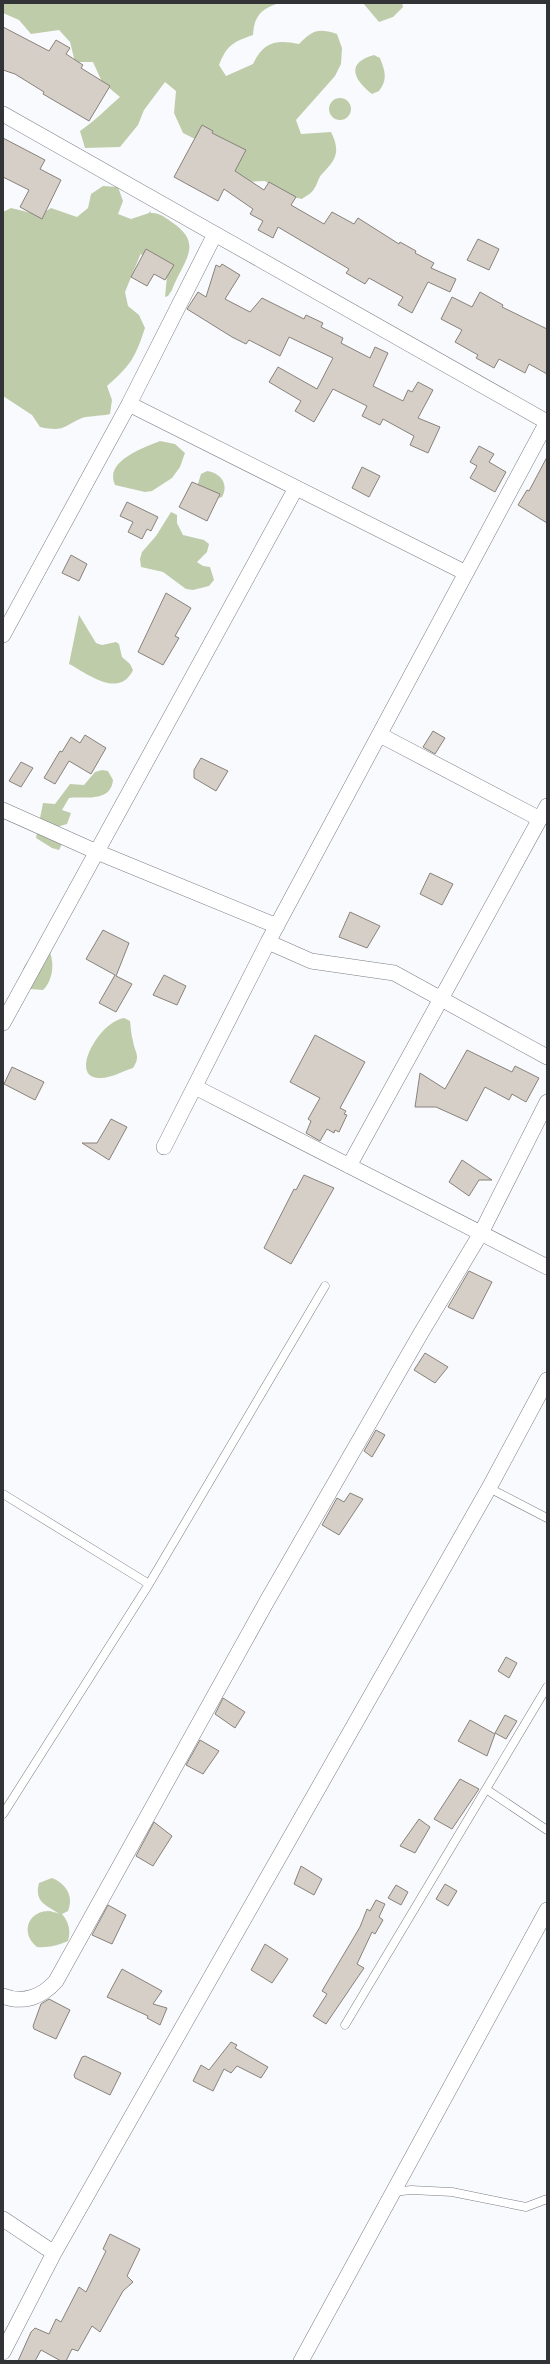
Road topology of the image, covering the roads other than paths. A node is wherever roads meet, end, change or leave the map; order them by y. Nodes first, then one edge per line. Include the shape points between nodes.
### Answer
1 (3, 114) edge
2 (215, 234) junction
3 (129, 404) junction
4 (547, 422) edge
5 (296, 488) junction
6 (466, 573) junction
7 (3, 635) edge
8 (380, 735) junction
9 (547, 806) edge
10 (3, 810) edge
11 (540, 819) junction
12 (97, 852) junction
13 (277, 926) junction
14 (268, 942) junction
15 (441, 999) junction
16 (3, 1023) edge
17 (547, 1057) edge
18 (195, 1087) junction
19 (547, 1102) edge
20 (164, 1147) dead end
21 (350, 1166) junction
22 (482, 1233) junction
23 (547, 1266) edge
24 (325, 1286) dead end
25 (547, 1380) edge
26 (489, 1488) junction
27 (3, 1494) edge
28 (547, 1518) edge
29 (149, 1584) junction
30 (547, 1687) edge
31 (486, 1789) junction
32 (3, 1814) edge
33 (547, 1830) edge
34 (547, 1910) edge
35 (3, 1996) edge
36 (345, 2025) dead end
37 (393, 2192) junction
38 (547, 2199) edge
39 (3, 2219) edge
40 (54, 2253) junction
41 (3, 2352) edge
42 (301, 2361) edge

1 - 2 street
2 - 3 street
2 - 4 street
3 - 5 street
3 - 7 street
4 - 6 street
5 - 6 street
5 - 12 street
6 - 8 street
8 - 11 street
8 - 13 street
9 - 11 street
10 - 12 street
11 - 15 street
12 - 13 street
12 - 16 street
13 - 14 street
14 - 15 street via 311,961 394,973
14 - 18 street
15 - 17 street
15 - 21 street
18 - 20 street
18 - 21 street
19 - 22 street
21 - 22 street
22 - 23 street
22 - 35 street via 421,1333 271,1594 56,1981 47,1991 35,1998
24 - 29 lane
25 - 26 street
26 - 28 lane
26 - 40 street
27 - 29 lane
29 - 32 lane
30 - 31 lane
31 - 33 lane
31 - 36 lane
34 - 37 street
37 - 38 lane via 452,2192 526,2207
37 - 42 street
39 - 40 street
40 - 41 street

